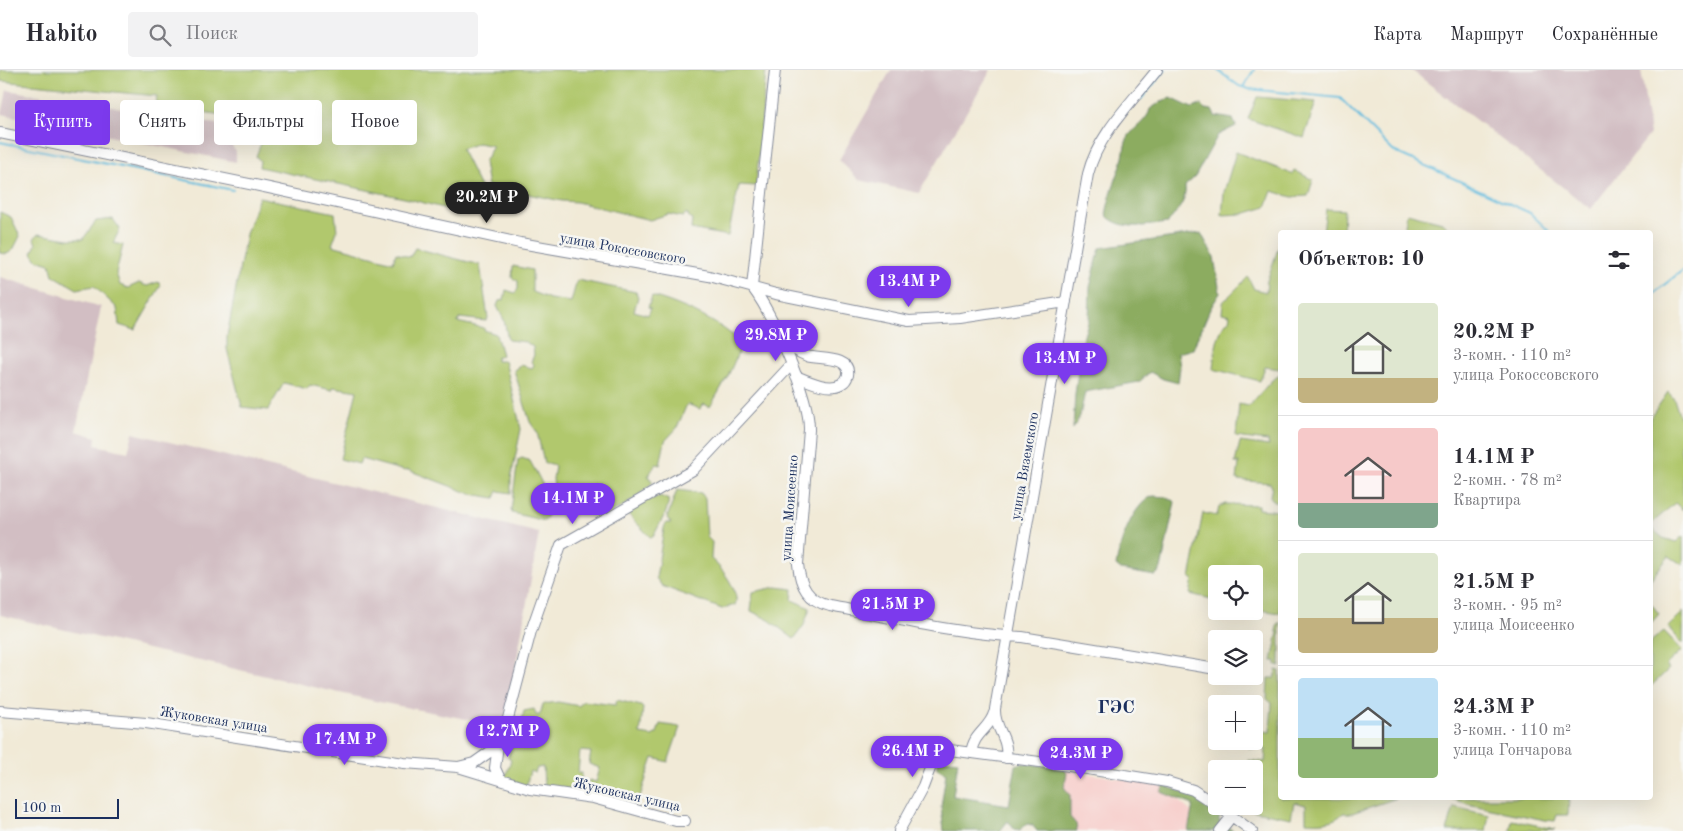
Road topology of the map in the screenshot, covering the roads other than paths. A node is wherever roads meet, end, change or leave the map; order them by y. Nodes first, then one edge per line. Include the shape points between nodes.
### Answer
1 (775, 70) edge
2 (1157, 70) edge
3 (0, 133) edge
4 (752, 287) junction
5 (1066, 302) junction
6 (779, 338) junction
7 (791, 365) junction
8 (796, 376) junction
9 (1009, 637) junction
10 (1208, 668) edge
11 (996, 709) junction
12 (0, 712) edge
13 (982, 730) junction
14 (1001, 733) junction
15 (499, 740) junction
16 (971, 753) junction
17 (1006, 758) junction
18 (458, 767) junction
19 (500, 779) junction
20 (1208, 800) edge
21 (1232, 816) joint
22 (686, 821) dead end
23 (898, 831) edge
24 (1220, 831) edge
25 (1252, 831) edge

1 - 4 street
2 - 5 street, улица Вяземского via 1107,133 1092,159
3 - 4 street, улица Рокоссовского via 512,242 708,276
4 - 5 street, улица Рокоссовского via 917,321 981,316
4 - 6 street, улица Моисеенко via 762,300
5 - 9 street, улица Вяземского
6 - 7 street, улица Моисеенко
6 - 8 street via 808,356 841,361 848,372 844,382 833,386
7 - 8 street, улица Моисеенко
7 - 15 street via 692,470 561,545 531,631 510,714
8 - 9 street, улица Моисеенко via 809,423 798,564 806,592 818,602 830,606
9 - 10 street, улица Моисеенко
9 - 11 street, улица Вяземского
11 - 13 street via 991,722
11 - 14 street via 996,722
12 - 18 street, Жуковская улица via 146,723 404,763
13 - 14 street via 992,728
13 - 16 street via 974,739
14 - 17 street via 1007,742
15 - 18 street via 480,759
15 - 19 street via 495,768
16 - 17 street
16 - 23 street via 950,750 934,758 923,787
17 - 20 street via 1176,784
18 - 19 street, Жуковская улица
19 - 22 street, Жуковская улица via 530,789 593,798
21 - 24 street
21 - 25 street

